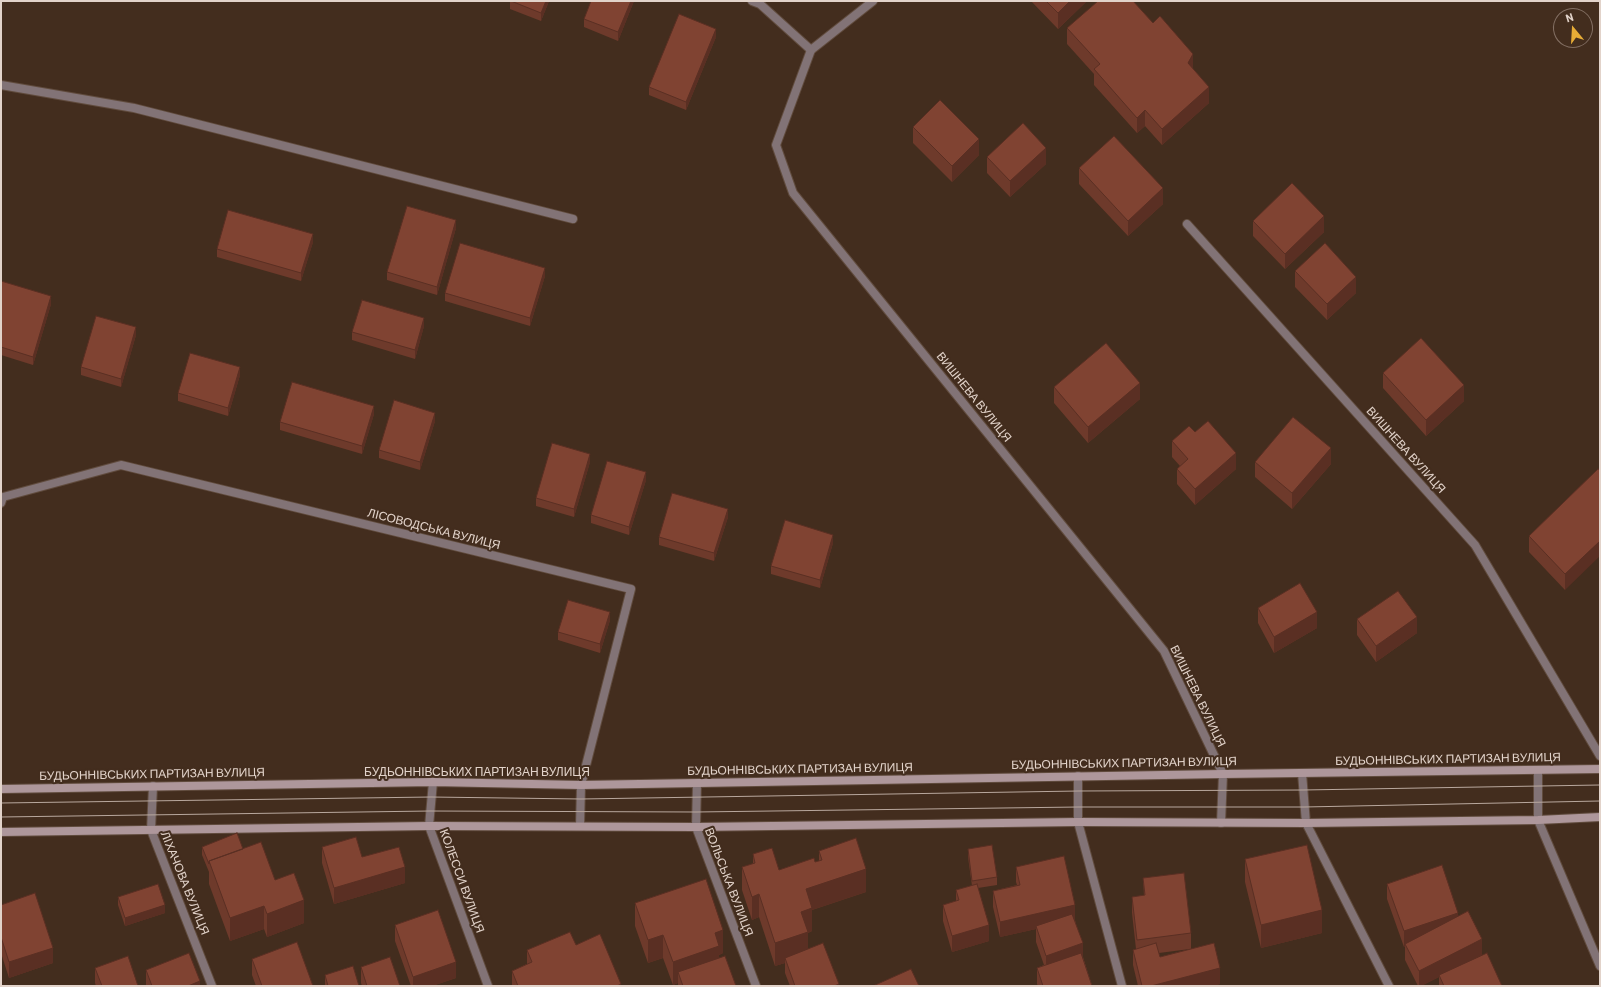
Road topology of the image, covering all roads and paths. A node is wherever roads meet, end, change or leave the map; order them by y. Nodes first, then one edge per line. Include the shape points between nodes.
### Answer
1 (752, 1) edge
2 (872, 1) edge
3 (811, 50) junction
4 (1, 85) edge
5 (573, 219) dead end
6 (1187, 224) dead end
7 (2, 499) edge
8 (1600, 756) edge
9 (1600, 769) edge
10 (1538, 770) junction
11 (1302, 773) junction
12 (1222, 774) junction
13 (1078, 776) junction
14 (433, 782) junction
15 (697, 783) junction
16 (581, 785) junction
17 (154, 786) junction
18 (1, 789) edge
19 (1600, 817) edge
20 (1538, 820) junction
21 (1078, 822) junction
22 (1221, 823) junction
23 (1306, 823) junction
24 (429, 826) junction
25 (580, 826) junction
26 (696, 827) junction
27 (151, 830) junction
28 (1, 832) edge
29 (1600, 966) edge
30 (212, 986) edge
31 (488, 986) edge
32 (756, 986) edge
33 (1122, 986) edge
34 (1389, 986) edge

1 - 3 street via 760,4
2 - 3 street
3 - 12 street, ВИШНЕВА ВУЛИЦЯ via 776,145 793,193 1164,651
4 - 5 street via 134,108
6 - 8 street, ВИШНЕВА ВУЛИЦЯ via 1475,545
7 - 16 street, ЛІСОВОДСЬКА ВУЛИЦЯ via 120,465 630,589
9 - 10 main road, БУДЬОННІВСЬКИХ ПАРТИЗАН ВУЛИЦЯ
10 - 11 main road, БУДЬОННІВСЬКИХ ПАРТИЗАН ВУЛИЦЯ
10 - 20 street
11 - 12 main road, БУДЬОННІВСЬКИХ ПАРТИЗАН ВУЛИЦЯ
11 - 23 street
12 - 13 main road, БУДЬОННІВСЬКИХ ПАРТИЗАН ВУЛИЦЯ
12 - 22 street, ВИШНЕВА ВУЛИЦЯ
13 - 15 main road, БУДЬОННІВСЬКИХ ПАРТИЗАН ВУЛИЦЯ
13 - 21 street
14 - 16 main road, БУДЬОННІВСЬКИХ ПАРТИЗАН ВУЛИЦЯ
14 - 17 main road, БУДЬОННІВСЬКИХ ПАРТИЗАН ВУЛИЦЯ
14 - 24 street, КОЛЕССИ ВУЛИЦЯ
15 - 16 main road, БУДЬОННІВСЬКИХ ПАРТИЗАН ВУЛИЦЯ
15 - 26 street, ВОЛЬСЬКА ВУЛИЦЯ
16 - 25 street, ЛІСОВОДСЬКА ВУЛИЦЯ
17 - 18 main road, БУДЬОННІВСЬКИХ ПАРТИЗАН ВУЛИЦЯ
17 - 27 street, ЛІХАЧОВА ВУЛИЦЯ
19 - 20 main road
20 - 23 main road
20 - 29 street
21 - 22 main road
21 - 26 main road
21 - 33 street
22 - 23 main road
23 - 34 street
24 - 25 main road
24 - 27 main road
24 - 31 street, КОЛЕССИ ВУЛИЦЯ
25 - 26 main road
26 - 32 street, ВОЛЬСЬКА ВУЛИЦЯ
27 - 28 main road
27 - 30 street, ЛІХАЧОВА ВУЛИЦЯ

